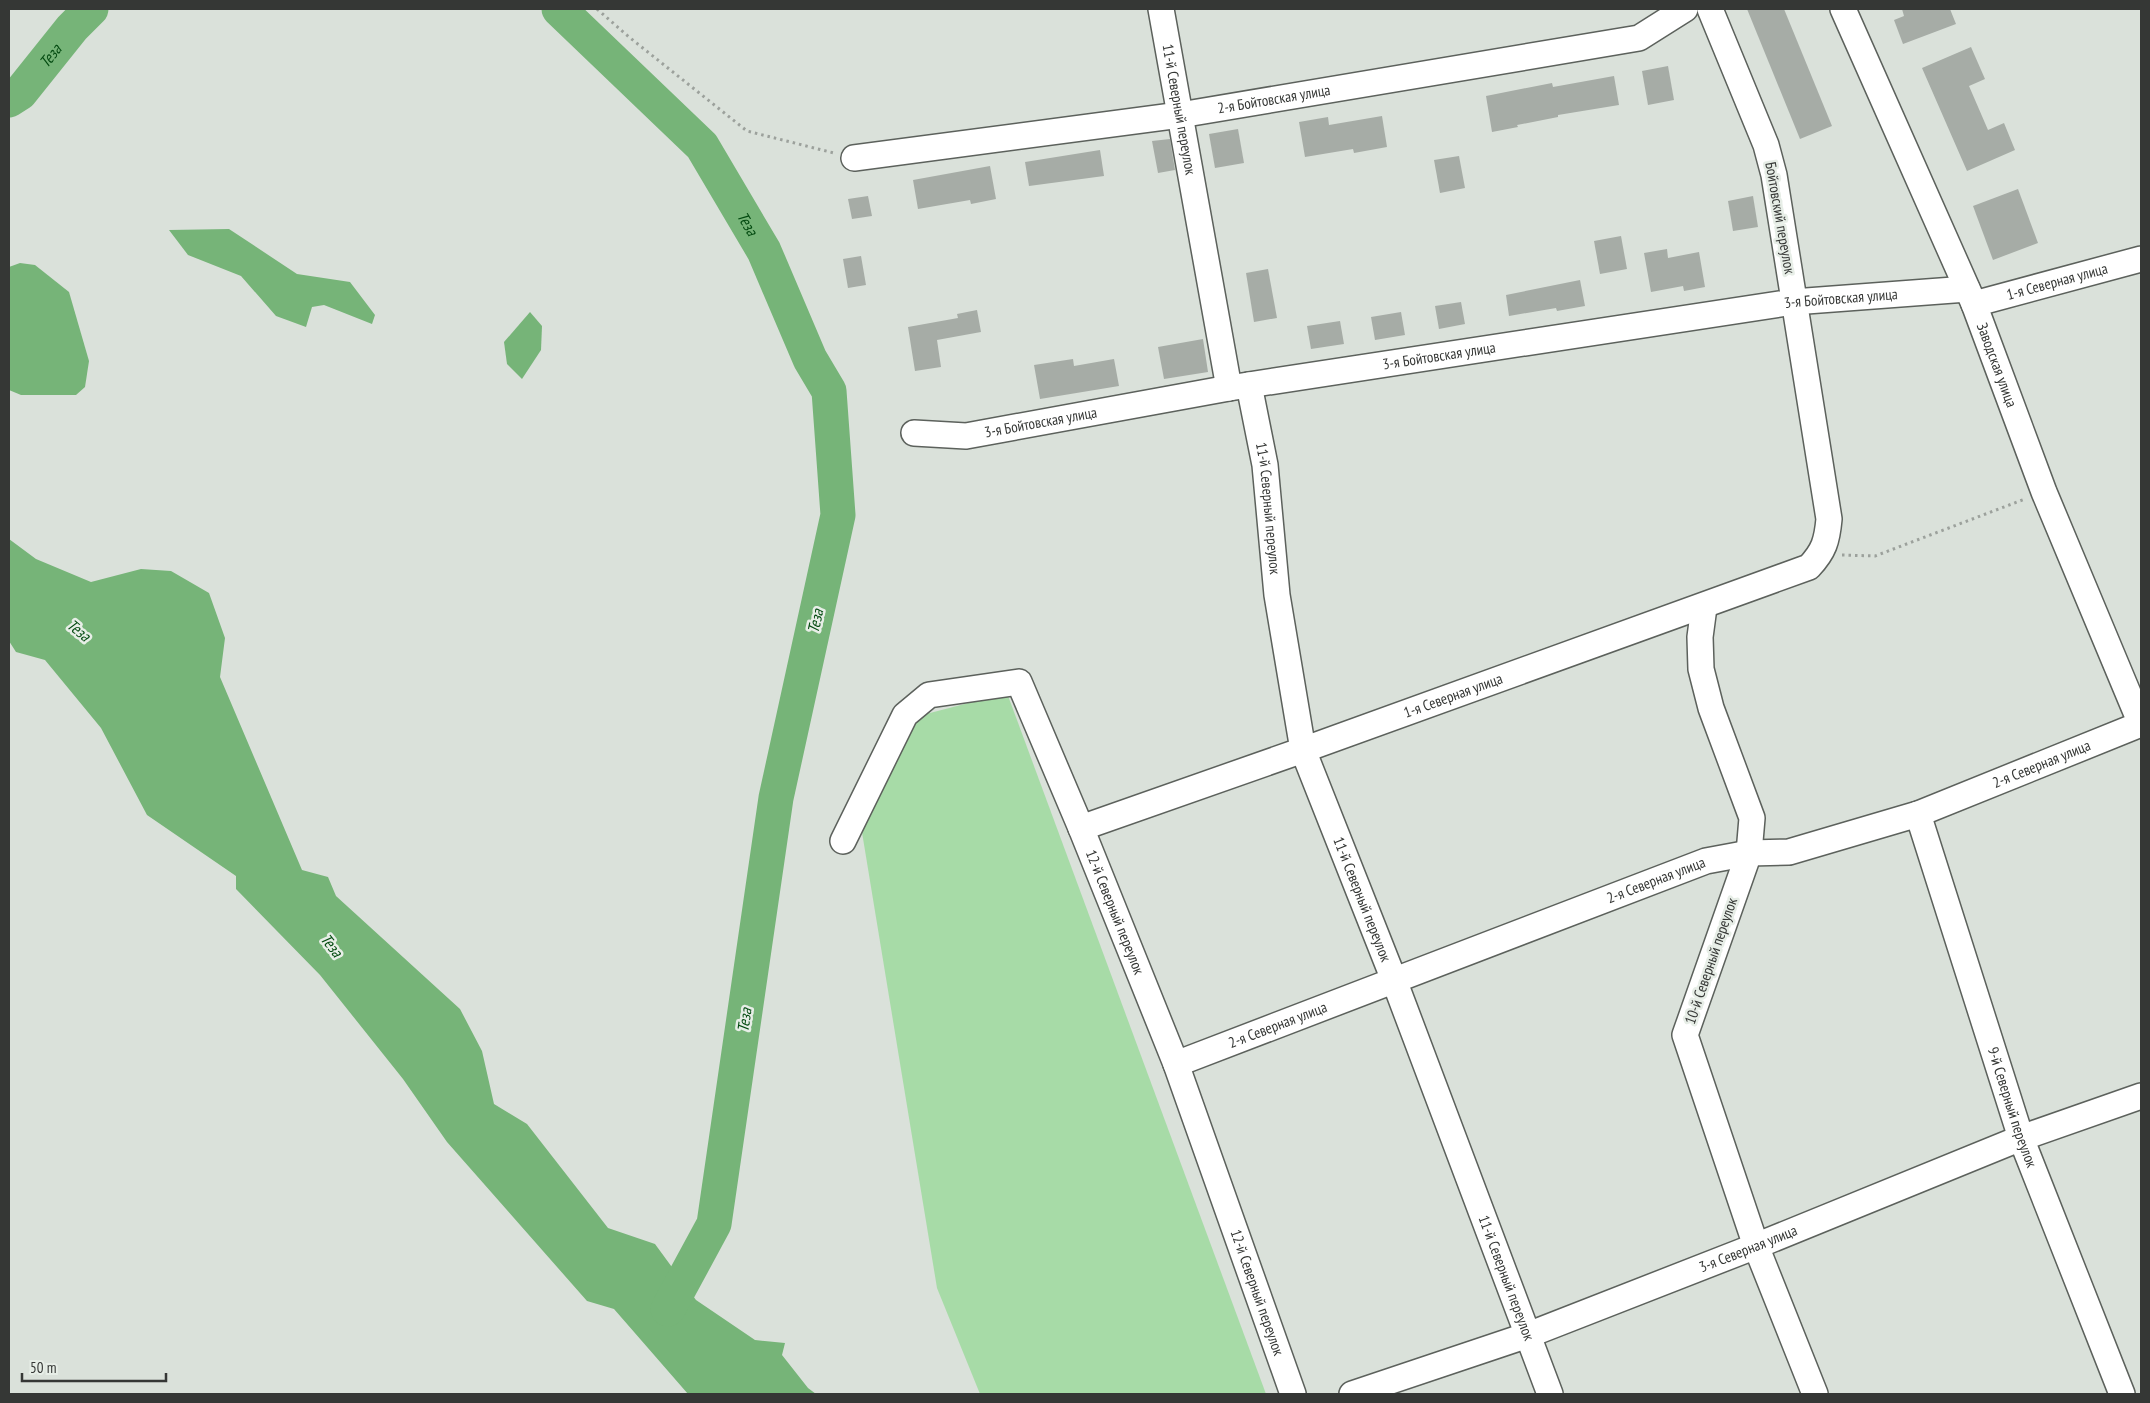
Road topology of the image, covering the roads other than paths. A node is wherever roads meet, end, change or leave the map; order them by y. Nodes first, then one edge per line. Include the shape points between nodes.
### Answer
1 (1161, 9) edge
2 (1685, 9) edge
3 (1710, 9) edge
4 (1843, 9) edge
5 (1180, 115) junction
6 (854, 158) road end
7 (2141, 259) edge
8 (1971, 296) junction
9 (1794, 302) junction
10 (1239, 387) junction
11 (914, 433) dead end
12 (1821, 554) joint
13 (1704, 607) junction
14 (2141, 724) edge
15 (1303, 750) junction
16 (1918, 814) junction
17 (1081, 828) junction
18 (842, 841) dead end
19 (1749, 852) junction
20 (1394, 980) junction
21 (1176, 1064) junction
22 (2141, 1096) edge
23 (2021, 1138) junction
24 (1756, 1246) junction
25 (1528, 1335) junction
26 (1293, 1394) edge
27 (1352, 1394) edge
28 (1550, 1394) edge
29 (1815, 1394) edge
30 (2122, 1394) edge

1 - 5 street, 11-й Северный переулок
2 - 5 street, 2-я Бойтовская улица via 1639,38
3 - 9 street, Бойтовский переулок via 1770,158
4 - 8 street, Заводская улица
5 - 6 street, 2-я Бойтовская улица
5 - 10 street, 11-й Северный переулок
7 - 8 street, 1-я Северная улица
8 - 9 street, 3-я Бойтовская улица
8 - 14 street, Заводская улица via 2044,492
9 - 10 street, 3-я Бойтовская улица
9 - 12 street, Бойтовский переулок via 1829,519
10 - 11 street, 3-я Бойтовская улица via 966,436
10 - 15 street, 11-й Северный переулок via 1265,465 1277,595
12 - 13 street, 1-я Северная улица via 1809,567
13 - 15 street, 1-я Северная улица
13 - 19 street, 10-й Северный переулок via 1700,637 1702,669 1711,708 1752,818
14 - 16 street, 2-я Северная улица
15 - 17 street, 1-я Северная улица
15 - 20 street, 11-й Северный переулок
16 - 19 street, 2-я Северная улица via 1788,852
16 - 23 street, 9-й Северный переулок
17 - 18 street, 12-й Северный переулок via 1019,682 929,694 905,715
17 - 21 street, 12-й Северный переулок
19 - 20 street, 2-я Северная улица via 1706,861
19 - 24 street, 10-й Северный переулок via 1685,1034
20 - 21 street, 2-я Северная улица
20 - 25 street, 11-й Северный переулок
21 - 26 street, 12-й Северный переулок
22 - 23 street, 3-я Северная улица
23 - 24 street, 3-я Северная улица
23 - 30 street, 9-й Северный переулок
24 - 25 street, 3-я Северная улица
24 - 29 street, 10-й Северный переулок
25 - 27 street, 3-я Северная улица
25 - 28 street, 11-й Северный переулок

